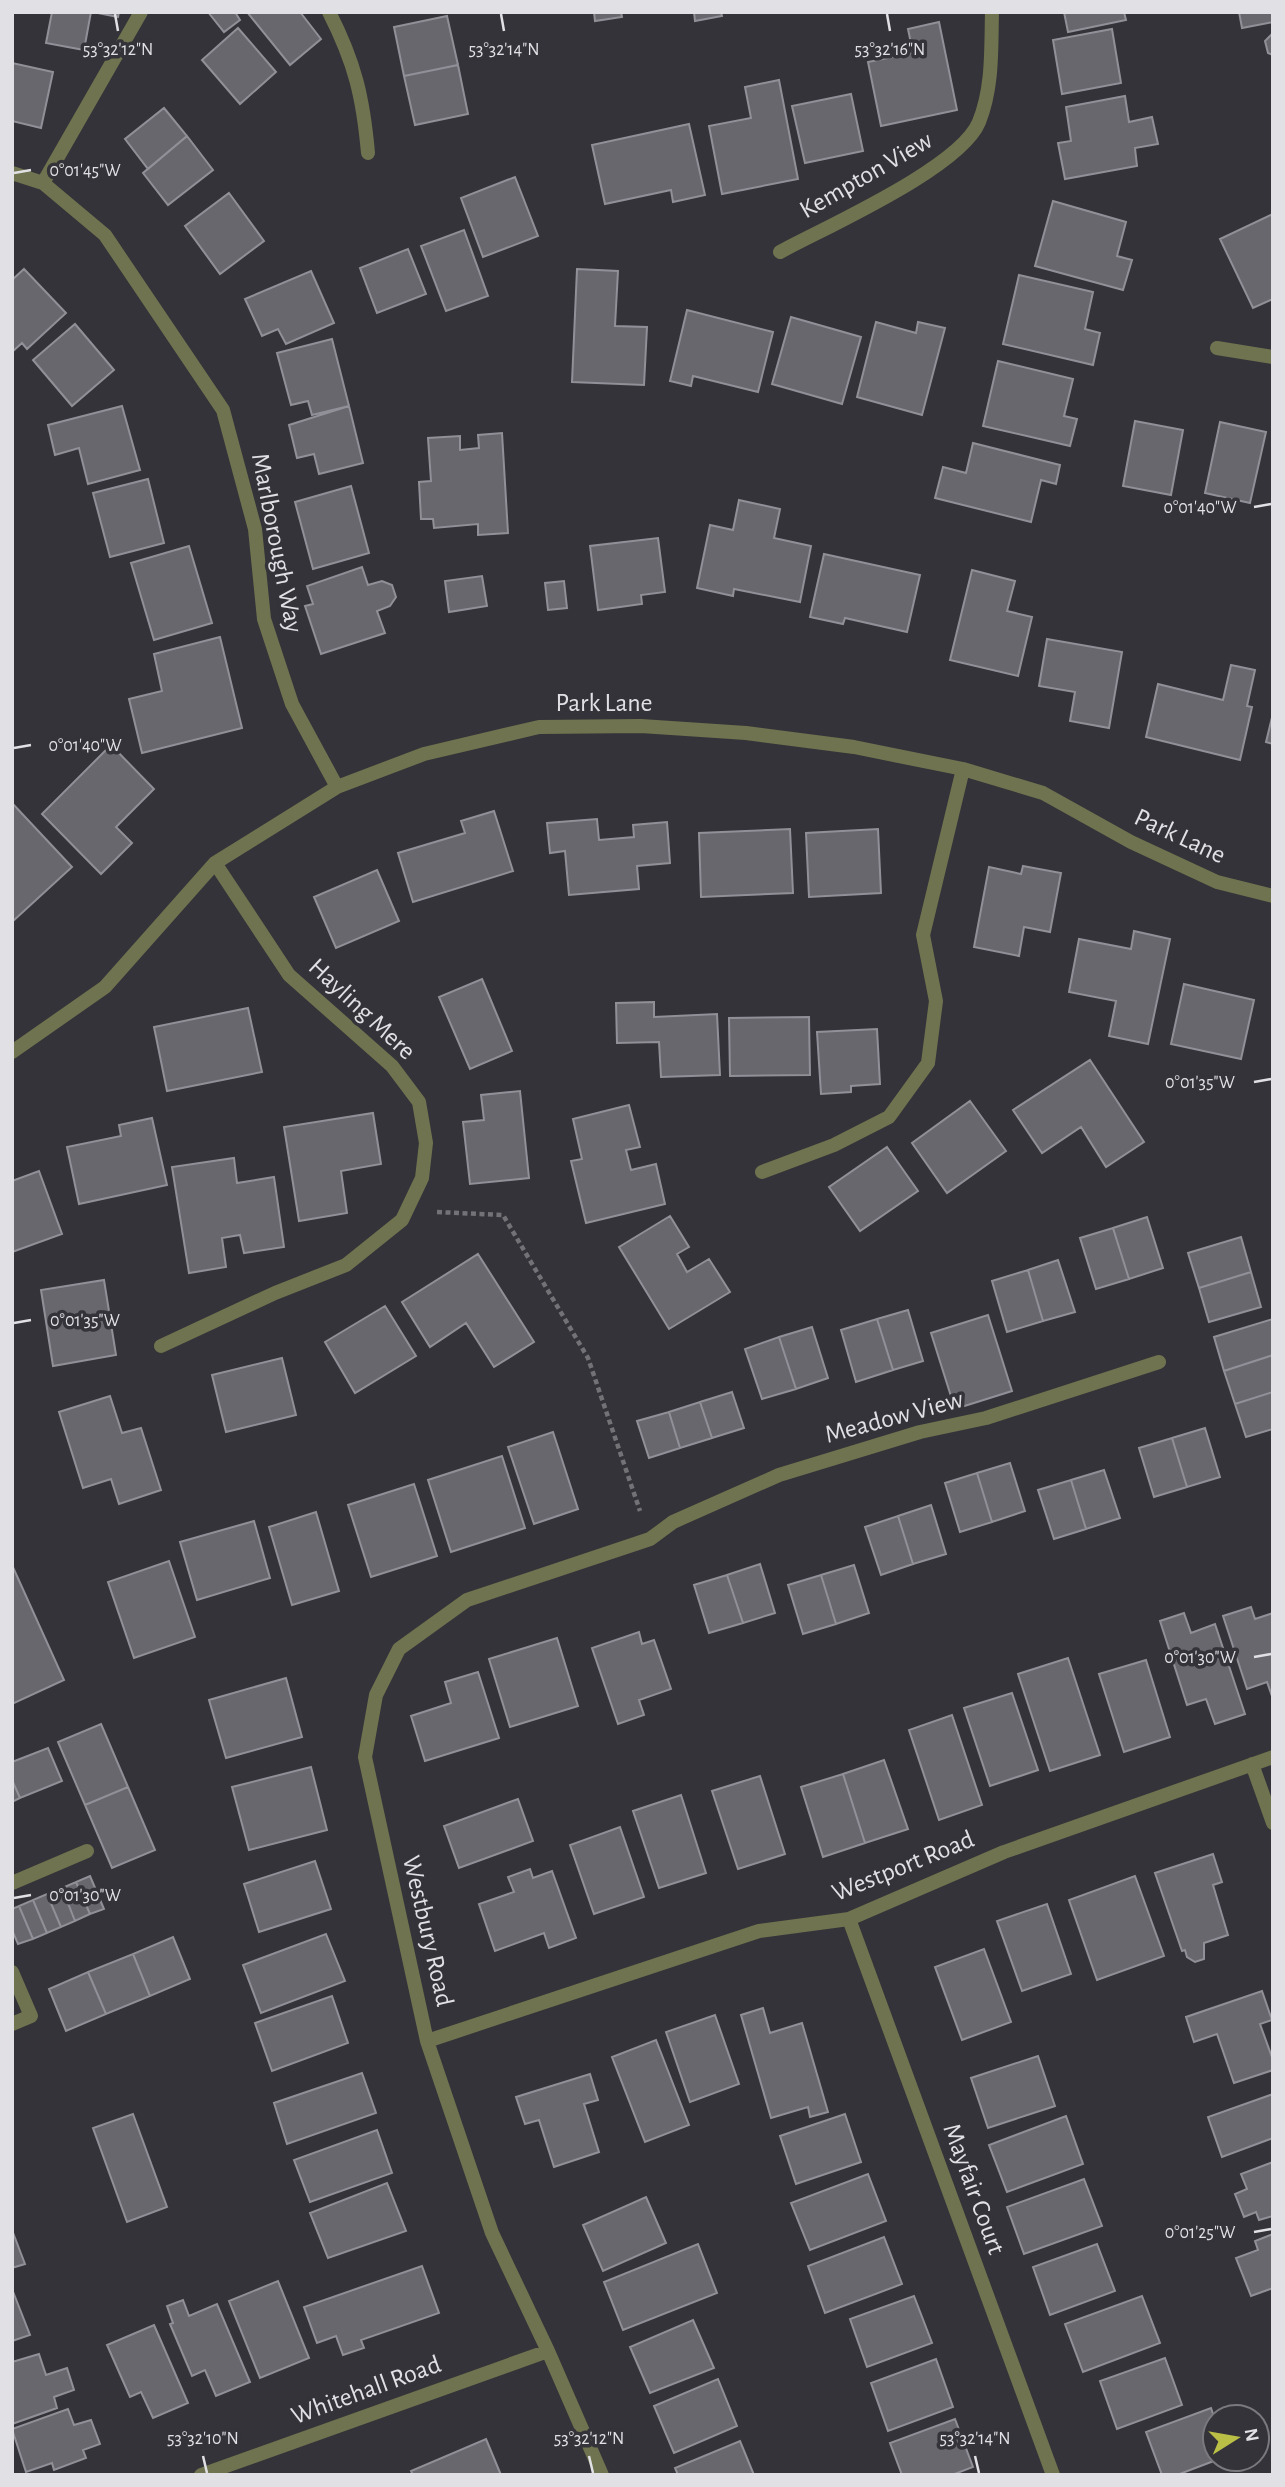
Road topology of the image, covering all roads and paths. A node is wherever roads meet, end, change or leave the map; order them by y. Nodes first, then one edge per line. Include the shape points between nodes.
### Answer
1 (141, 12) edge
2 (329, 12) edge
3 (992, 12) edge
4 (368, 153) dead end
5 (12, 173) edge
6 (43, 183) junction
7 (780, 252) dead end
8 (1217, 348) dead end
9 (1273, 356) edge
10 (963, 769) junction
11 (337, 787) junction
12 (215, 863) junction
13 (1273, 896) edge
14 (12, 1052) edge
15 (762, 1172) dead end
16 (415, 1194) junction
17 (161, 1346) dead end
18 (1159, 1362) dead end
19 (650, 1539) junction
20 (1273, 1757) edge
21 (1252, 1764) junction
22 (1273, 1823) edge
23 (87, 1851) dead end
24 (12, 1884) edge
25 (849, 1919) junction
26 (12, 1972) edge
27 (12, 2024) edge
28 (427, 2041) junction
29 (548, 2351) junction
30 (201, 2475) edge
31 (602, 2475) edge
32 (1053, 2475) edge

1 - 6 street
2 - 4 street via 347,48 363,99
3 - 7 street, Kempton View via 990,90 978,126 951,157
5 - 6 street, Marlborough Way
6 - 11 street, Marlborough Way via 105,235 223,410 255,529 264,618 292,704
8 - 9 street
10 - 11 street, Park Lane via 854,747 746,733 641,726 539,727 424,754
10 - 13 street, Park Lane via 1043,793 1131,842 1217,882
10 - 15 street via 923,935 936,1001 928,1063 889,1117 834,1145
11 - 12 street, Park Lane
12 - 14 street, Park Lane via 106,988
12 - 16 street, Hayling Mere via 289,975 393,1066 419,1102 426,1143
16 - 17 street, Hayling Mere via 402,1220 346,1265
16 - 19 path via 438,1213 503,1215 587,1358
18 - 19 street, Meadow View via 986,1418 919,1432 779,1475 673,1522
19 - 28 street, Westbury Road via 467,1600 399,1649 376,1695 365,1757
20 - 21 street, Westport Road
21 - 22 street
21 - 25 street, Westport Road via 1004,1852
23 - 24 street
25 - 28 street, Westport Road via 759,1931
25 - 32 street, Mayfair Court
26 - 27 street via 31,2016
28 - 29 street, Westbury Road via 492,2233
29 - 30 street, Whitehall Road
29 - 31 street, Westbury Road

